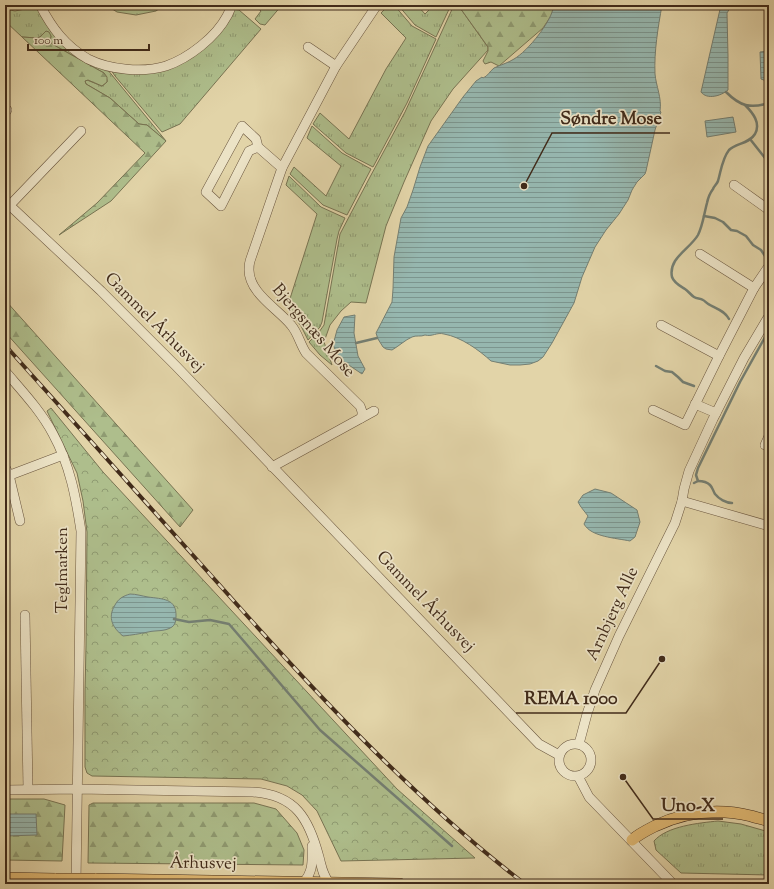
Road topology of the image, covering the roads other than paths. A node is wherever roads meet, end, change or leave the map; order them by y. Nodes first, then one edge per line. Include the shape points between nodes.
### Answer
1 (40, 5) edge
2 (232, 5) edge
3 (377, 5) edge
4 (308, 47) dead end
5 (336, 66) junction
6 (81, 131) dead end
7 (258, 147) junction
8 (282, 168) junction
9 (734, 185) dead end
10 (7, 203) edge
11 (769, 210) edge
12 (700, 254) dead end
13 (769, 266) edge
14 (754, 288) junction
15 (769, 316) edge
16 (661, 326) dead end
17 (719, 356) junction
18 (5, 371) edge
19 (695, 404) junction
20 (653, 410) dead end
21 (374, 411) dead end
22 (716, 414) junction
23 (361, 418) junction
24 (769, 436) edge
25 (769, 447) edge
26 (63, 455) junction
27 (272, 467) junction
28 (6, 473) edge
29 (682, 501) junction
30 (20, 521) dead end
31 (769, 526) edge
32 (25, 615) dead end
33 (579, 744) junction
34 (559, 755) junction
35 (578, 776) junction
36 (28, 789) junction
37 (77, 789) junction
38 (5, 790) edge
39 (769, 821) edge
40 (312, 836) junction
41 (632, 840) junction
42 (5, 878) edge
43 (303, 883) junction
44 (329, 883) junction
45 (76, 884) edge
46 (400, 884) edge
47 (673, 884) edge

1 - 2 street via 58,35 69,45 88,59 127,70 166,66 186,57 215,33
3 - 5 street, Bjergsnæs Mose
4 - 5 street
5 - 8 street, Bjergsnæs Mose
6 - 10 street, Gammel Århusvej
7 - 7 street via 256,139 242,126 206,192 221,206 249,151
7 - 8 street
8 - 23 street, Bjergsnæs Mose via 250,261 251,282 293,327 306,353 360,406
9 - 11 street
10 - 27 street, Gammel Århusvej via 145,334
12 - 14 street
13 - 14 street
14 - 17 street
15 - 22 street, Arnbjerg Alle via 744,358
16 - 17 street
17 - 19 street
18 - 26 street, Teglmarken via 39,412
19 - 20 street via 686,425
19 - 22 street
21 - 23 street
22 - 29 street, Arnbjerg Alle via 689,471
23 - 27 street
24 - 25 street via 765,445
26 - 28 street
26 - 37 street, Teglmarken via 76,498 81,531
27 - 34 street, Gammel Århusvej via 539,744
28 - 30 street
29 - 31 street
29 - 33 street, Arnbjerg Alle via 675,523 595,690
32 - 36 street
33 - 34 street via 567,746
33 - 35 street via 588,749 592,763 587,771
34 - 35 street via 559,764 564,772
35 - 41 street via 589,797
36 - 37 street
36 - 38 street
37 - 40 street via 263,793 290,804 306,822
37 - 45 street, Teglmarken
39 - 41 main road via 719,811 698,813 665,822 638,834
40 - 43 street via 311,872
40 - 44 street via 322,872
41 - 47 street
42 - 43 main road, Århusvej, bridge
43 - 44 main road, Århusvej
44 - 46 main road, Århusvej

